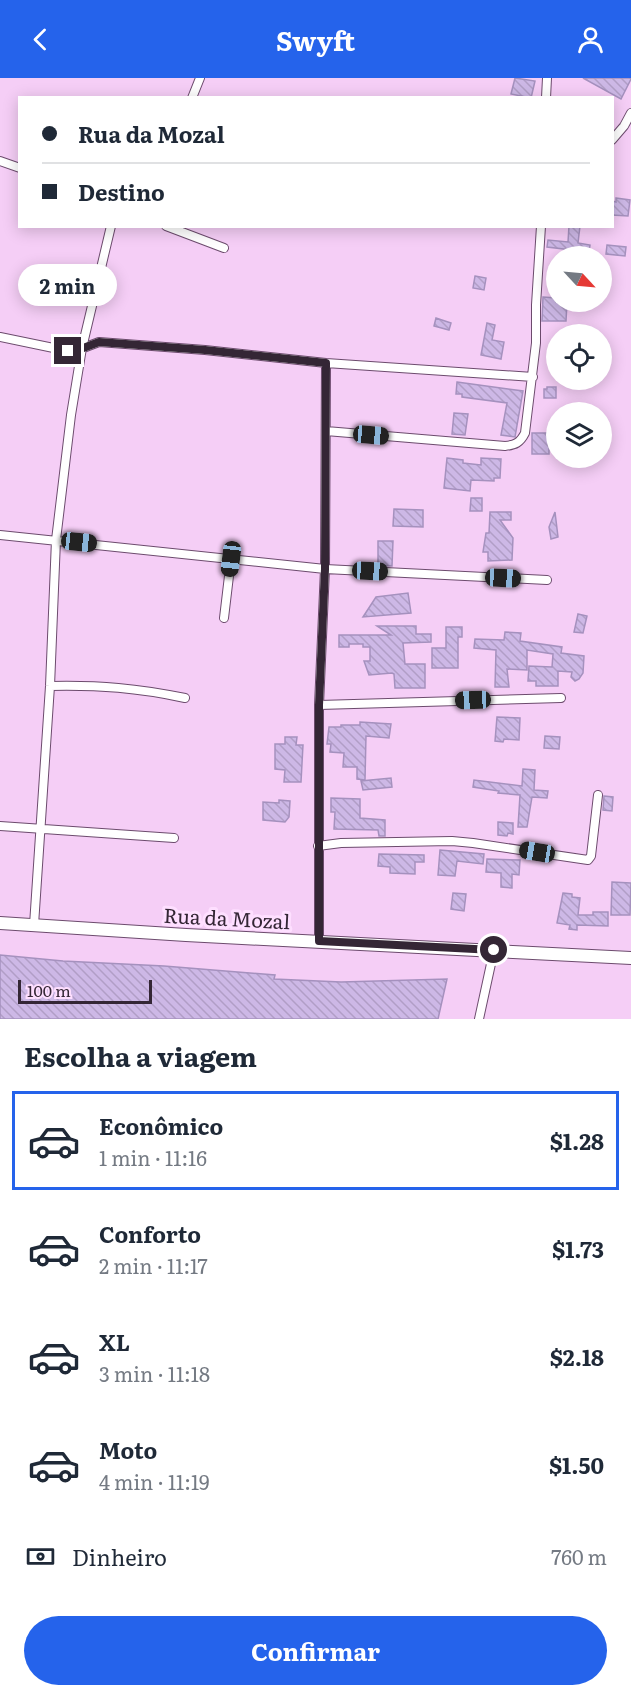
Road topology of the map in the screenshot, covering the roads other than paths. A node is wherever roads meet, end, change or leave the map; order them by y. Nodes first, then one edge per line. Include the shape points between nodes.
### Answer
1 (200, 78) edge
2 (547, 78) edge
3 (193, 96) edge
4 (546, 96) edge
5 (631, 113) edge
6 (614, 138) edge
7 (0, 161) edge
8 (18, 167) edge
9 (111, 228) edge
10 (171, 228) edge
11 (541, 228) edge
12 (224, 248) dead end
13 (0, 337) edge
14 (82, 348) junction
15 (326, 363) junction
16 (533, 377) junction
17 (326, 431) junction
18 (0, 535) edge
19 (56, 540) junction
20 (231, 559) junction
21 (325, 569) junction
22 (547, 580) dead end
23 (224, 618) dead end
24 (50, 687) junction
25 (185, 698) dead end
26 (561, 698) dead end
27 (319, 705) junction
28 (598, 795) dead end
29 (0, 826) edge
30 (41, 829) junction
31 (174, 838) dead end
32 (318, 846) junction
33 (0, 923) edge
34 (34, 925) junction
35 (319, 941) junction
36 (494, 950) junction
37 (631, 958) edge
38 (479, 1019) edge

1 - 3 street
2 - 4 street
5 - 6 street
7 - 8 street
9 - 14 street
10 - 12 street
11 - 16 street
13 - 14 street via 68,351
14 - 15 street via 99,342
14 - 19 street
15 - 16 street
15 - 17 street
16 - 17 street via 525,433 514,445
17 - 21 street
18 - 19 street
19 - 20 street
19 - 24 street
20 - 21 street
20 - 23 street
21 - 22 street
21 - 27 street
24 - 25 street via 91,685
24 - 30 street
26 - 27 street
27 - 32 street
28 - 32 street via 588,860 452,841
29 - 30 street
30 - 31 street
30 - 34 street
32 - 35 street
33 - 34 main road, Rua da Mozal
34 - 35 main road, Rua da Mozal
35 - 36 main road, Rua da Mozal
36 - 37 main road, Rua da Mozal
36 - 38 street

